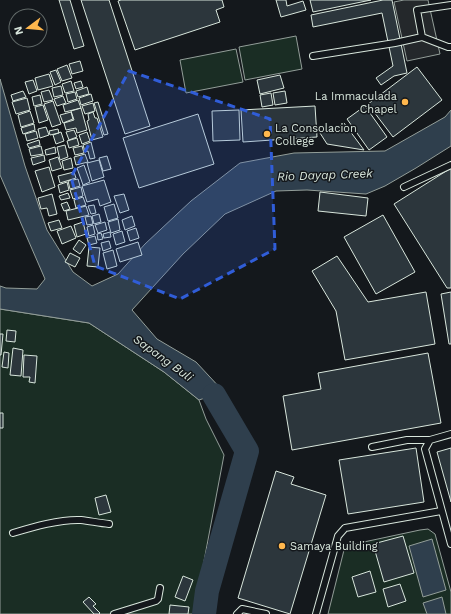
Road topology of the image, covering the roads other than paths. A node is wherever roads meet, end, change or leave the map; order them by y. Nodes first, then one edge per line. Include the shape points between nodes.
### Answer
1 (451, 5) edge
2 (422, 37) junction
3 (451, 47) edge
4 (312, 56) dead end
5 (451, 165) edge
6 (404, 187) dead end
7 (451, 434) edge
8 (430, 440) junction
9 (372, 447) dead end
10 (441, 511) junction
11 (108, 524) dead end
12 (14, 533) dead end
13 (451, 544) edge
14 (160, 588) dead end
15 (114, 614) edge
16 (237, 614) edge
17 (266, 614) edge
18 (316, 614) edge

1 - 2 lane via 417,10
2 - 3 lane
2 - 4 lane
5 - 6 lane
7 - 8 lane
8 - 9 lane via 408,440
8 - 10 lane via 425,449
10 - 13 lane
10 - 18 lane via 345,528 338,536
11 - 12 lane via 79,520
14 - 15 lane via 156,601
16 - 17 lane via 242,609

